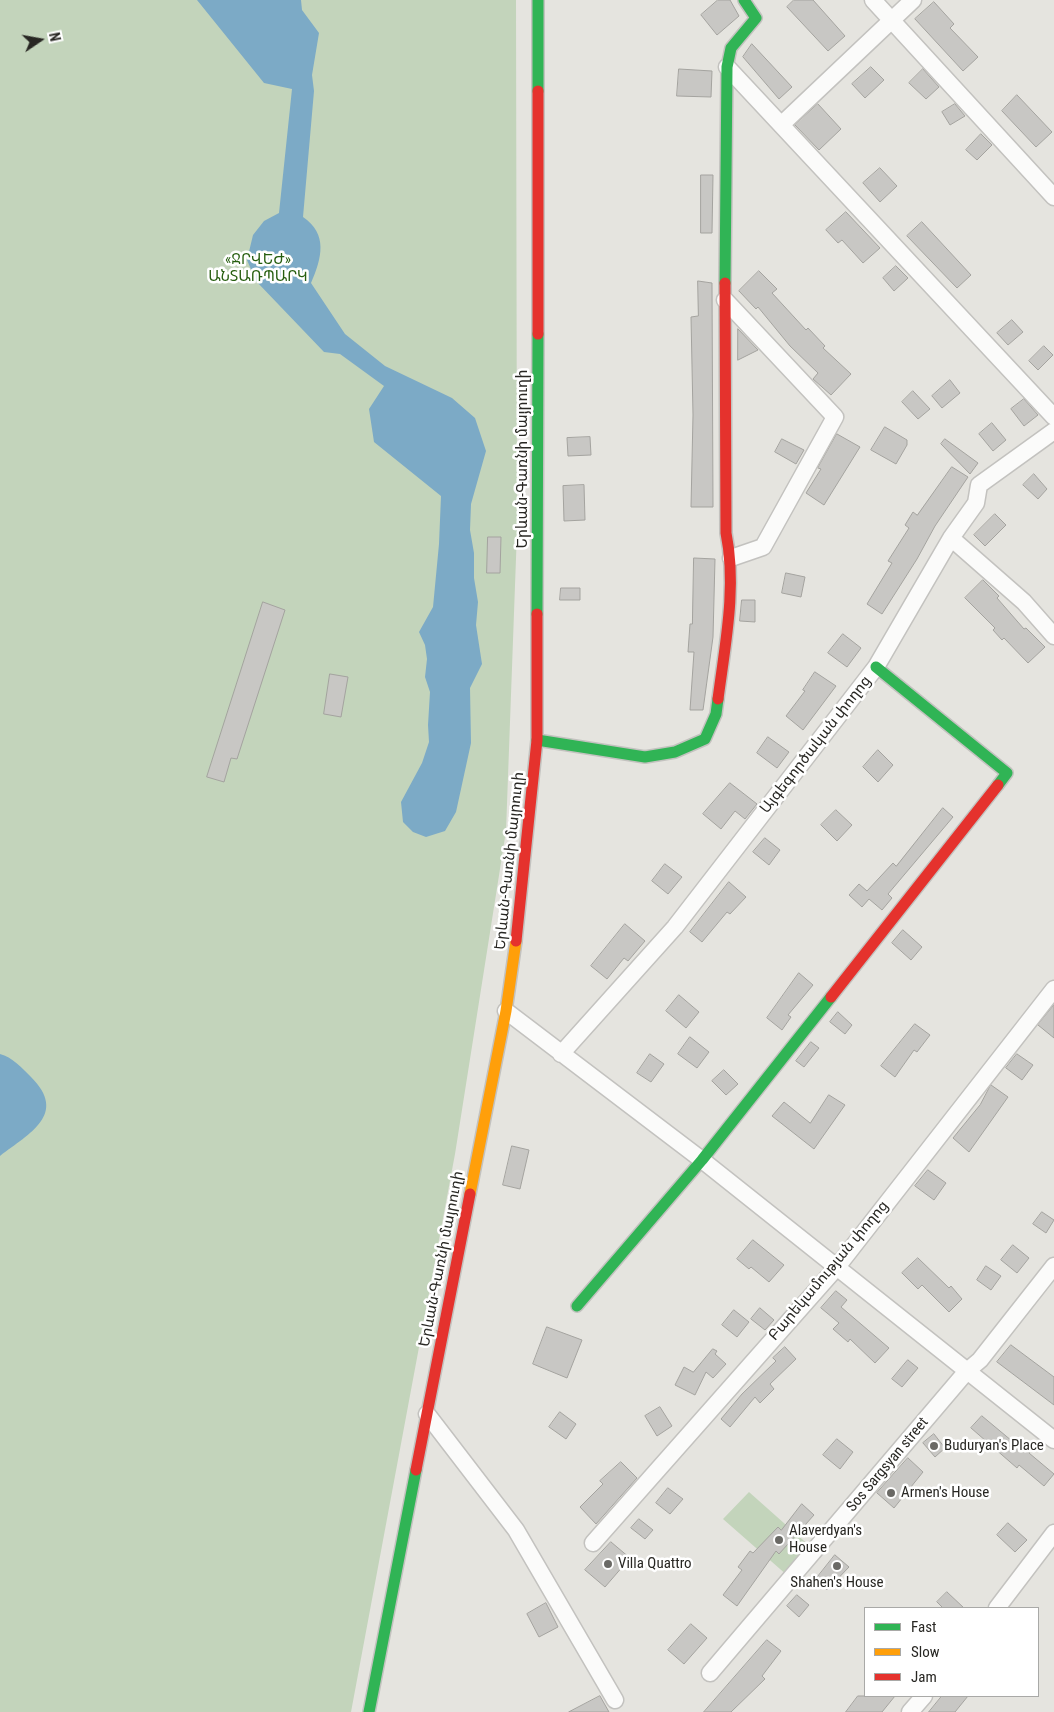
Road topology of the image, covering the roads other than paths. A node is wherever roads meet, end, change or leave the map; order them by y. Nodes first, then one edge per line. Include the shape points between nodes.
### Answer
1 (538, 0) edge
2 (744, 0) edge
3 (873, 0) edge
4 (913, 0) edge
5 (891, 19) junction
6 (727, 67) junction
7 (782, 125) junction
8 (1054, 197) edge
9 (724, 300) junction
10 (1054, 417) edge
11 (1054, 431) edge
12 (951, 538) junction
13 (731, 558) junction
14 (1054, 636) edge
15 (876, 667) junction
16 (537, 740) junction
17 (1054, 989) edge
18 (506, 1012) junction
19 (561, 1054) junction
20 (702, 1160) junction
21 (837, 1266) junction
22 (1054, 1266) edge
23 (577, 1306) dead end
24 (967, 1371) junction
25 (428, 1414) junction
26 (1054, 1440) edge
27 (1054, 1533) edge
28 (593, 1543) dead end
29 (998, 1607) edge
30 (710, 1672) dead end
31 (923, 1697) edge
32 (615, 1700) dead end
33 (369, 1712) edge
34 (910, 1712) edge

1 - 16 street, Երևան-Գառնի մայրուղի
2 - 6 street via 756,18 731,48
3 - 5 street
4 - 5 street
5 - 7 street
5 - 8 street
6 - 7 street
6 - 9 street
7 - 10 street
9 - 13 street via 726,534
9 - 13 street via 835,417 763,547
11 - 12 street, Այգեգործական փողոց via 979,484 976,503
12 - 14 street via 1024,602
12 - 15 street, Այգեգործական փողոց
13 - 16 street via 726,638 716,714 705,739 675,752 645,757
15 - 19 street, Այգեգործական փողոց via 675,927
15 - 20 street via 1007,773
16 - 18 street, Երևան-Գառնի մայրուղի via 520,919
17 - 21 street, Բարեկամության փողոց
18 - 19 street
18 - 25 street, Երևան-Գառնի մայրուղի
19 - 20 street
20 - 21 street
20 - 23 street
21 - 24 street
21 - 28 street, Բարեկամության փողոց
22 - 24 street, Sos Sargsyan street via 980,1360
24 - 26 street
24 - 30 street, Sos Sargsyan street
25 - 32 street via 516,1530
25 - 33 street, Երևան-Գառնի մայրուղի
27 - 29 street
31 - 34 street

